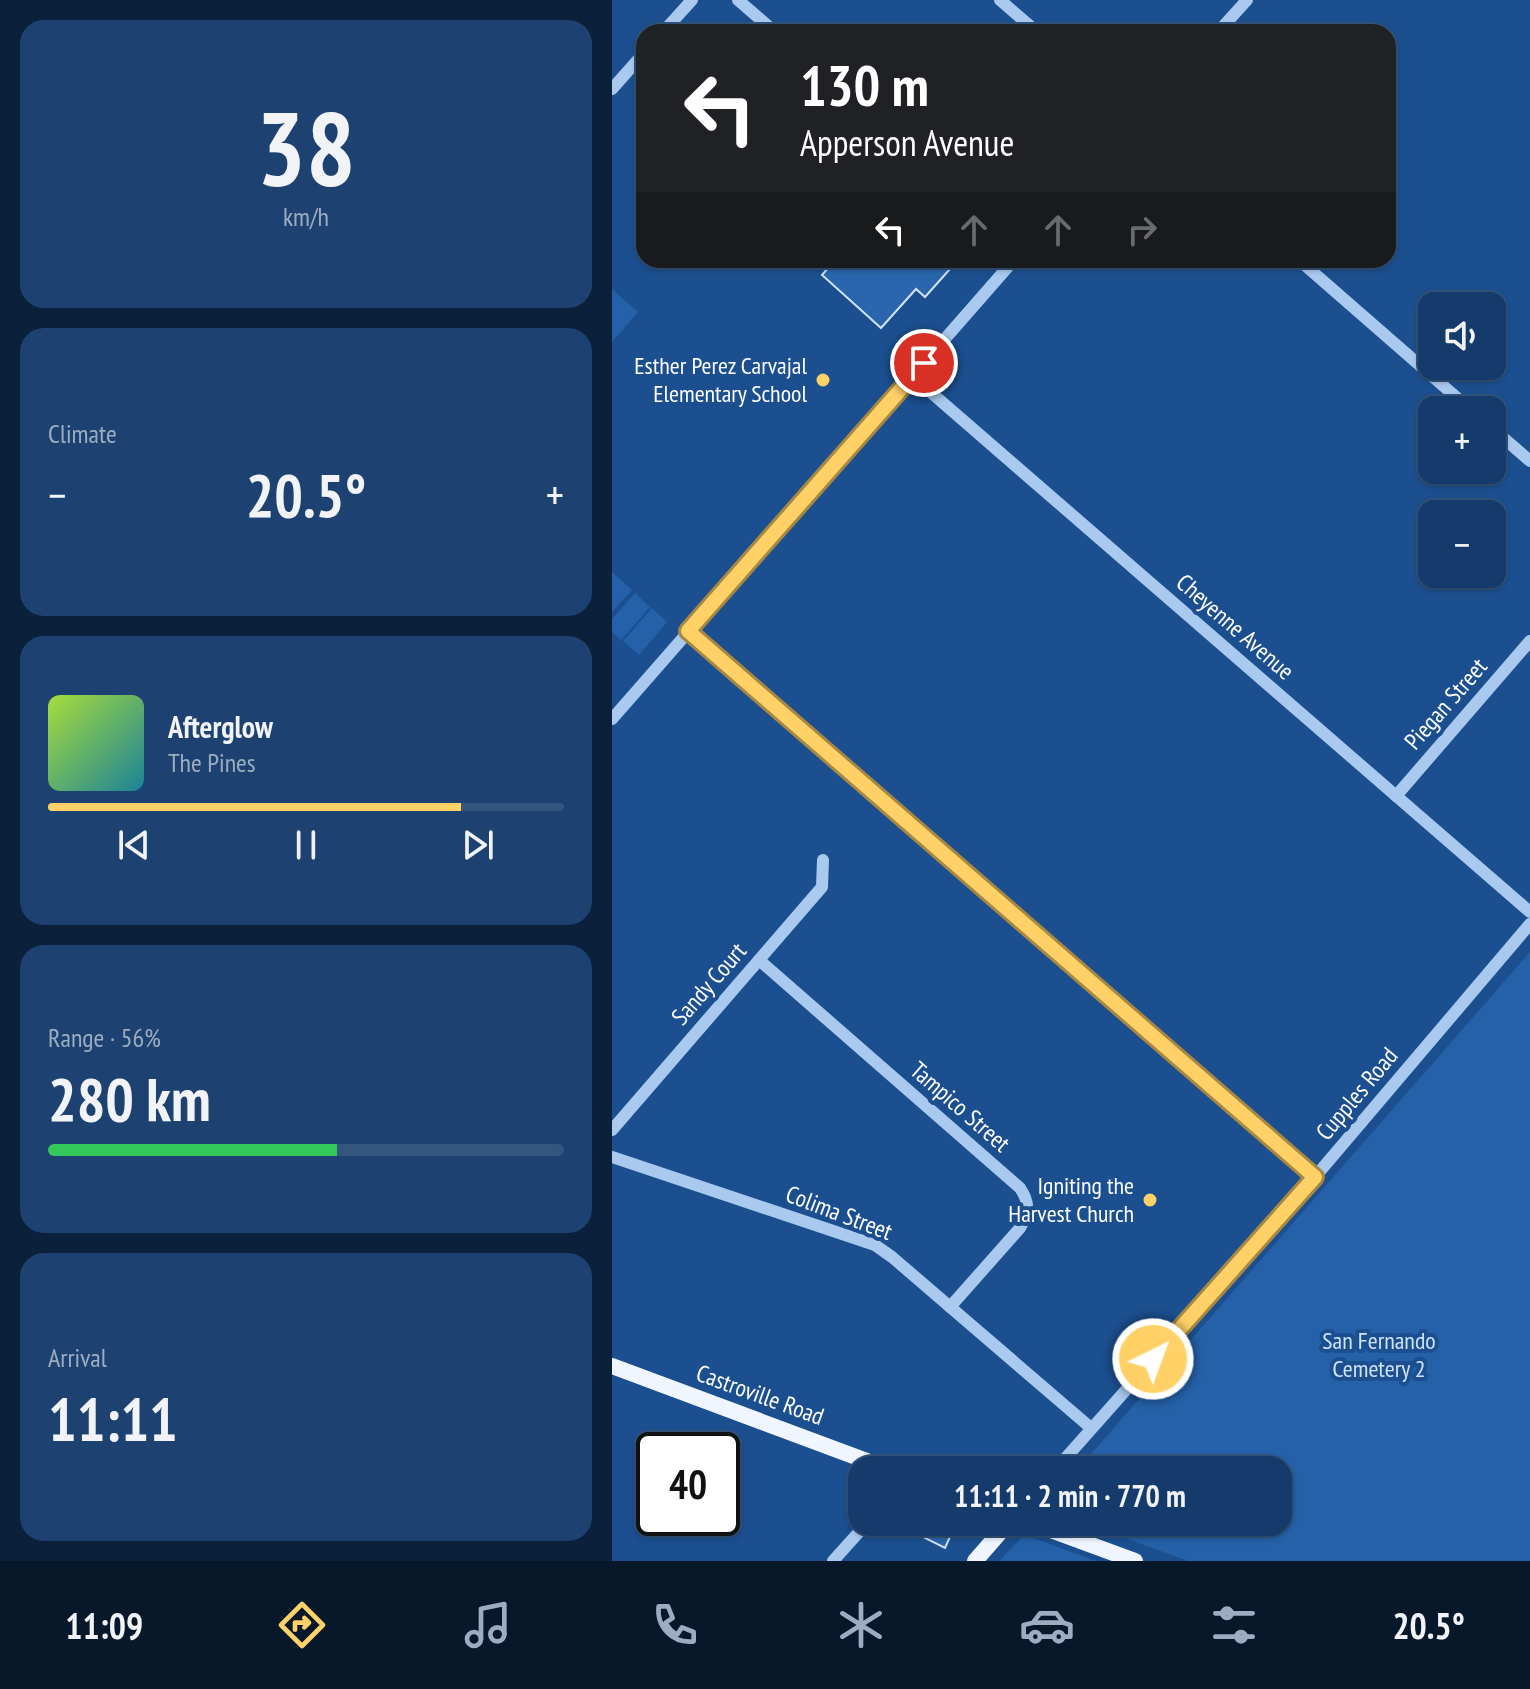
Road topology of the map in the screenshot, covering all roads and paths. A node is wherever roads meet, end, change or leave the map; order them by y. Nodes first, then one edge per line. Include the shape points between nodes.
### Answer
1 (692, 0) edge
2 (738, 0) edge
3 (1000, 0) edge
4 (1247, 0) edge
5 (670, 24) edge
6 (766, 24) edge
7 (1028, 24) edge
8 (1225, 24) edge
9 (636, 62) edge
10 (612, 89) edge
11 (1007, 268) edge
12 (1308, 268) edge
13 (912, 376) junction
14 (1455, 396) edge
15 (1506, 440) edge
16 (1530, 461) edge
17 (688, 631) junction
18 (1530, 641) edge
19 (612, 719) edge
20 (1396, 796) junction
21 (823, 860) dead end
22 (1530, 912) edge
23 (1530, 924) edge
24 (759, 960) junction
25 (612, 1130) edge
26 (612, 1157) edge
27 (1315, 1177) junction
28 (950, 1307) junction
29 (612, 1366) edge
30 (1091, 1428) junction
31 (853, 1456) edge
32 (1067, 1456) edge
33 (855, 1536) edge
34 (997, 1536) edge
35 (1067, 1536) edge
36 (833, 1561) edge
37 (975, 1561) edge
38 (1135, 1561) edge

1 - 5 street
2 - 6 street
3 - 7 street
4 - 8 street
9 - 10 street
11 - 13 street
12 - 14 street
13 - 17 street
13 - 20 street, Cheyenne Avenue
15 - 16 street
17 - 19 street
17 - 27 street
18 - 20 street, Piegan Street
20 - 22 street, Cheyenne Avenue
21 - 24 street, Sandy Court via 822,887
23 - 27 street, Cupples Road
24 - 25 street, Sandy Court
24 - 28 street, Tampico Street via 1020,1188 1028,1201 1020,1228
26 - 28 street, Colima Street via 875,1245
27 - 30 street, Cupples Road
28 - 30 street, Colima Street
29 - 31 main road, Castroville Road
30 - 32 street, Cupples Road
33 - 36 street
34 - 37 main road
35 - 38 main road

